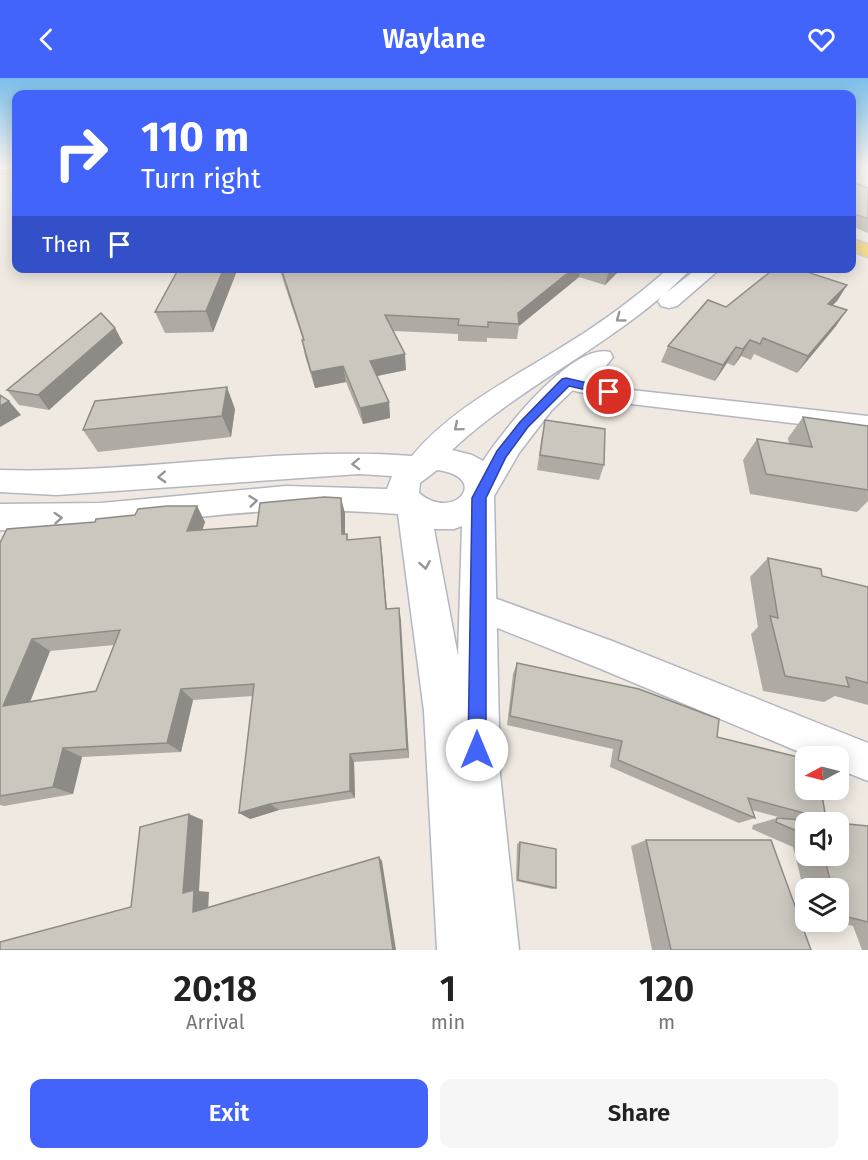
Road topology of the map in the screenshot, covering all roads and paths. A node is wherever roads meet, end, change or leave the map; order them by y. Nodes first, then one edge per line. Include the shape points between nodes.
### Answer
1 (676, 273) edge
2 (705, 273) edge
3 (566, 382) junction
4 (868, 424) edge
5 (0, 481) edge
6 (416, 485) junction
7 (480, 494) junction
8 (0, 517) edge
9 (478, 606) junction
10 (868, 762) edge
11 (465, 950) edge
12 (491, 950) edge

1 -> 6 street via 589,341 468,419 444,439
2 - 3 street
3 - 4 street via 631,397
3 - 7 street via 524,424 501,454
6 -> 5 street via 359,463 57,483
6 - 7 street via 431,515 451,516 468,510
6 - 7 street via 447,459 468,466 481,481
8 -> 6 street via 34,519 161,511 269,499 364,499
6 -> 11 street via 446,711
7 - 9 street
9 - 10 street
9 - 12 street via 477,774

